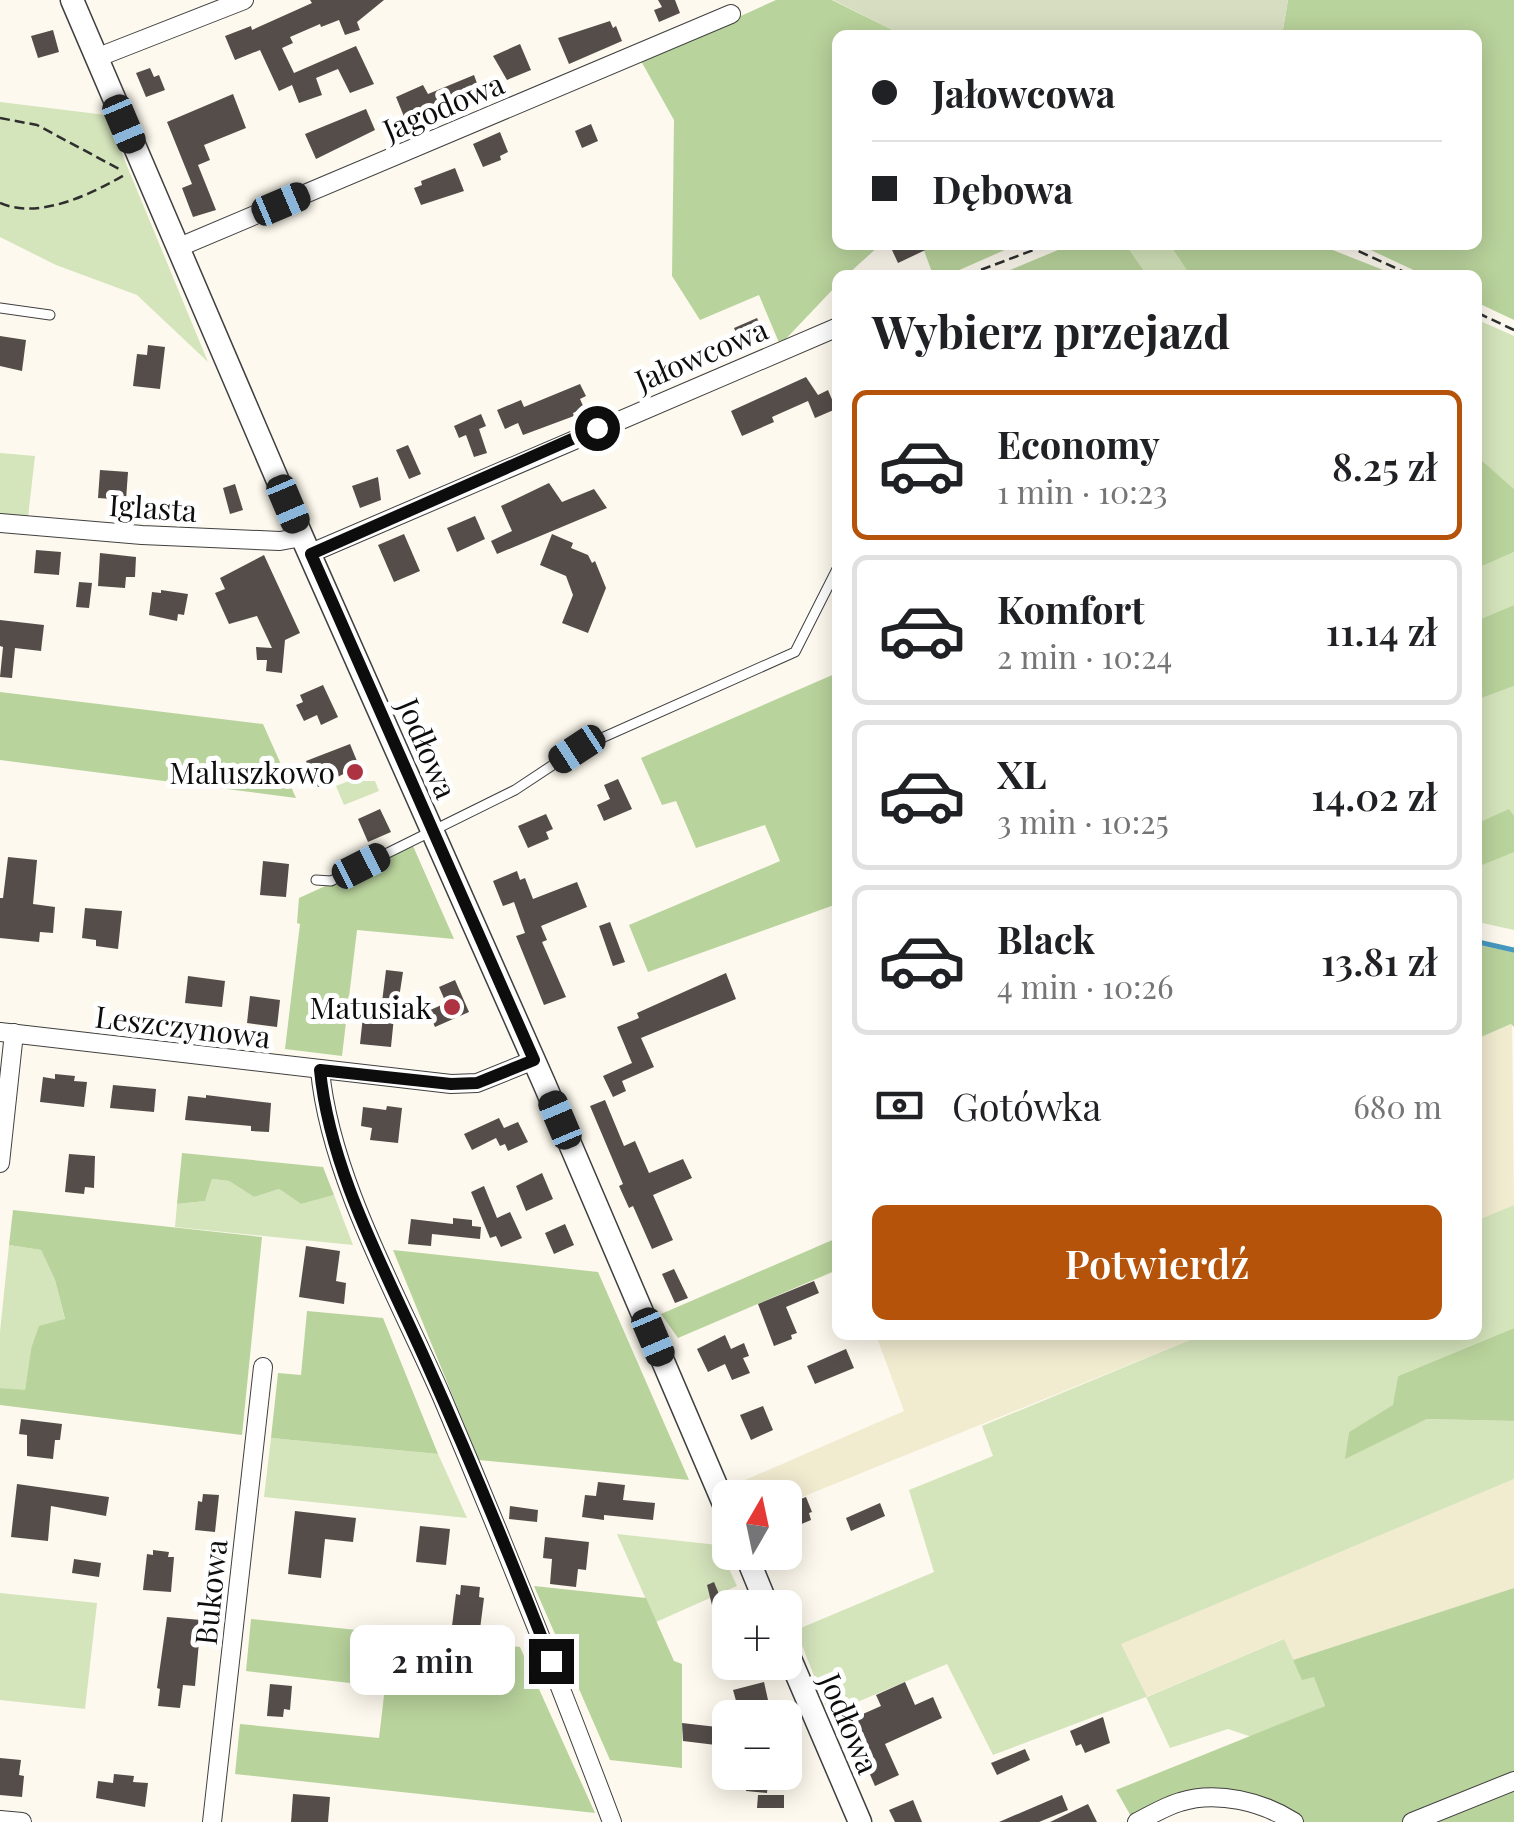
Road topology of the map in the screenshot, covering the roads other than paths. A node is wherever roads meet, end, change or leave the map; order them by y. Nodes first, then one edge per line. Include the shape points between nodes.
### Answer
1 (72, 0) edge
2 (244, 0) edge
3 (731, 14) dead end
4 (96, 58) junction
5 (177, 248) junction
6 (0, 308) edge
7 (50, 315) dead end
8 (832, 328) edge
9 (0, 523) edge
10 (306, 545) junction
11 (832, 578) edge
12 (431, 831) junction
13 (316, 880) dead end
14 (7, 1032) edge
15 (534, 1060) junction
16 (320, 1070) junction
17 (0, 1163) edge
18 (263, 1367) dead end
19 (714, 1480) edge
20 (799, 1680) edge
21 (1514, 1781) edge
22 (0, 1820) edge
23 (22, 1822) edge
24 (212, 1822) edge
25 (612, 1822) edge
26 (860, 1822) edge
27 (1137, 1822) edge
28 (1294, 1822) edge
29 (1412, 1822) edge

1 - 4 street, Jodłowa
2 - 4 street
3 - 5 street, Jagodowa
4 - 5 street, Jodłowa
5 - 10 street, Jodłowa
6 - 7 lane
8 - 10 street, Jałowcowa
9 - 10 street, Iglasta
10 - 12 street, Jodłowa
11 - 12 lane via 794,652 577,749 516,790
12 - 13 lane via 331,881
12 - 15 street, Jodłowa
14 - 16 street, Leszczynowa
14 - 17 street
15 - 16 street, Leszczynowa via 477,1083
15 - 19 street, Jodłowa
16 - 25 street via 351,1193 520,1584
18 - 24 street, Bukowa
20 - 26 street, Jodłowa
21 - 29 street
22 - 23 street
27 - 28 street via 1182,1801 1228,1798 1273,1808

